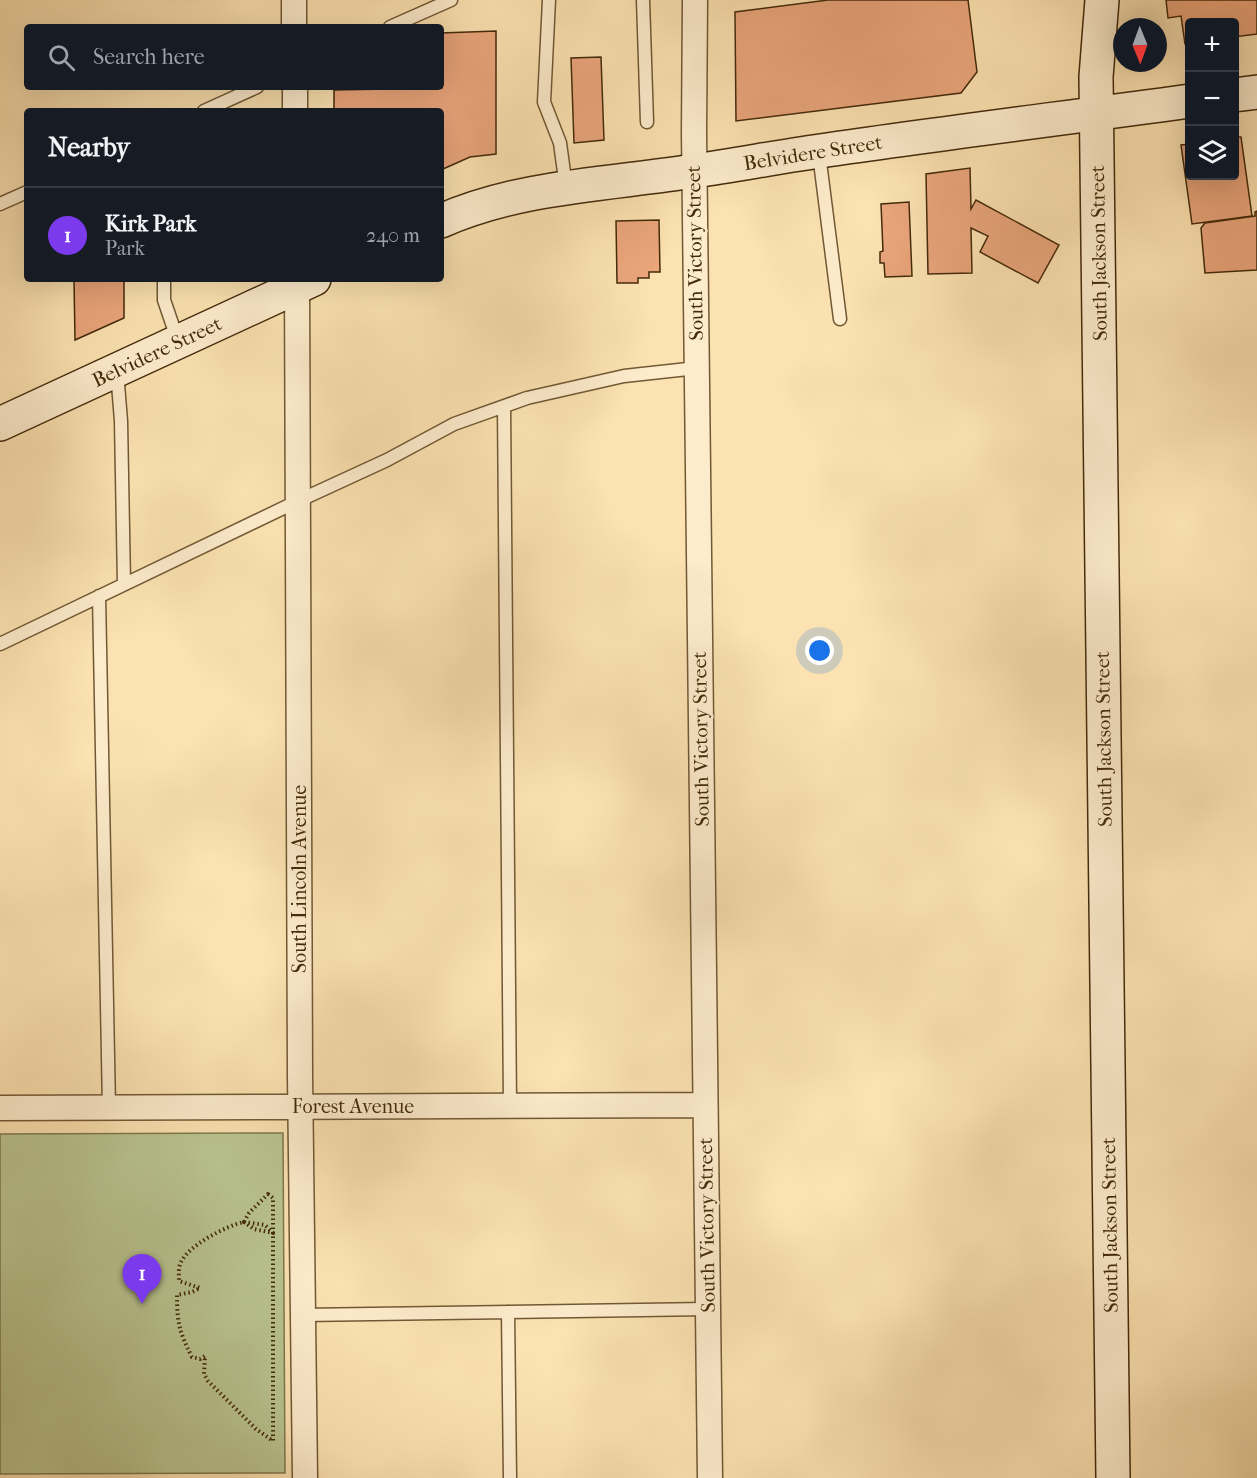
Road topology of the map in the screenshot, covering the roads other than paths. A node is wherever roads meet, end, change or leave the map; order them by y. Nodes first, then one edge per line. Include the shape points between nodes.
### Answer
1 (294, 0) edge
2 (451, 0) edge
3 (549, 0) edge
4 (643, 0) edge
5 (695, 0) edge
6 (1102, 0) edge
7 (294, 24) edge
8 (397, 24) edge
9 (250, 90) edge
10 (295, 90) edge
11 (1257, 92) edge
12 (1239, 94) edge
13 (1185, 102) edge
14 (211, 108) edge
15 (296, 108) edge
16 (1097, 114) junction
17 (647, 122) dead end
18 (819, 151) junction
19 (695, 171) junction
20 (567, 188) junction
21 (24, 193) edge
22 (0, 204) edge
23 (444, 220) edge
24 (164, 282) edge
25 (303, 282) edge
26 (840, 319) dead end
27 (178, 341) junction
28 (697, 368) junction
29 (117, 370) junction
30 (504, 407) junction
31 (0, 424) edge
32 (298, 501) junction
33 (124, 584) junction
34 (99, 596) junction
35 (0, 644) edge
36 (705, 1105) junction
37 (510, 1106) junction
38 (300, 1107) junction
39 (0, 1108) edge
40 (109, 1108) junction
41 (707, 1310) junction
42 (508, 1312) junction
43 (303, 1315) junction
44 (305, 1478) edge
45 (510, 1478) edge
46 (710, 1478) edge
47 (1113, 1478) edge

1 - 7 street
2 - 8 lane
3 - 20 lane via 544,102 560,143
4 - 17 lane
5 - 19 street, South Victory Street
6 - 16 street, South Jackson Street
9 - 14 lane
10 - 15 street
11 - 12 street
13 - 16 street, Belvidere Street
16 - 18 street, Belvidere Street
16 - 47 street, South Jackson Street
18 - 19 street, Belvidere Street
18 - 26 lane
19 - 20 street, Belvidere Street
19 - 28 street, South Victory Street
20 - 23 street, Belvidere Street via 506,199
21 - 22 lane
24 - 27 lane via 164,300
25 - 27 street, Belvidere Street
25 - 32 street, South Lincoln Avenue
27 - 29 street, Belvidere Street
28 - 30 lane via 624,376
28 - 36 street, South Victory Street
29 - 31 street, Belvidere Street
29 - 33 lane
30 - 32 lane via 454,424
30 - 37 lane
32 - 33 lane
32 - 38 street, South Lincoln Avenue
33 - 34 lane
34 - 35 lane
34 - 40 lane
36 - 37 street, Forest Avenue
36 - 41 street, South Victory Street
37 - 38 street, Forest Avenue
38 - 40 street, Forest Avenue
38 - 43 street, South Lincoln Avenue
39 - 40 street, Forest Avenue
41 - 42 lane
41 - 46 street, South Victory Street
42 - 43 lane
42 - 45 lane
43 - 44 street, South Lincoln Avenue

